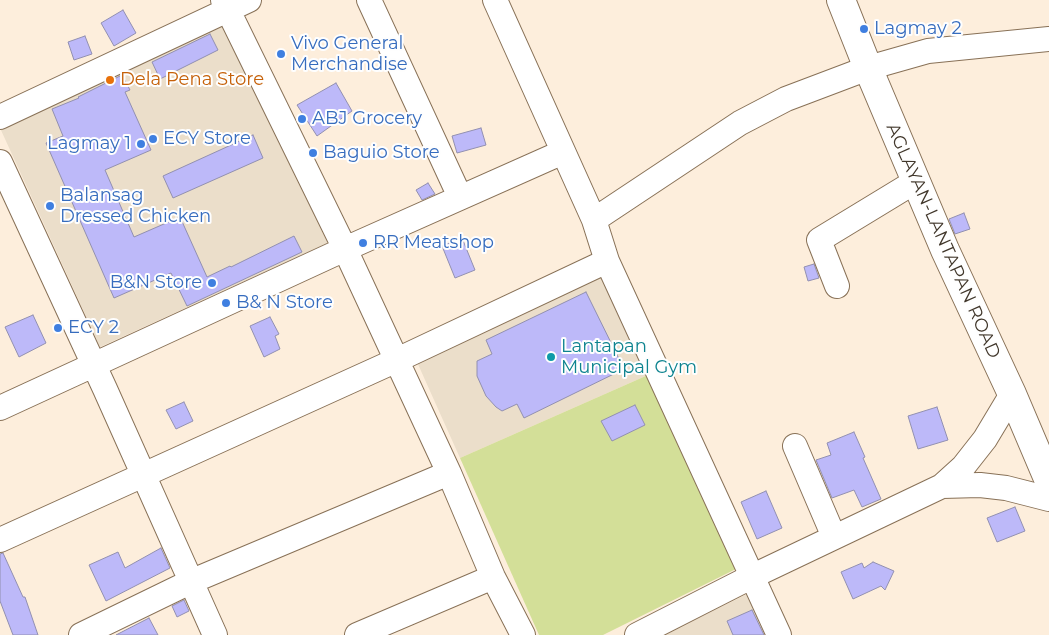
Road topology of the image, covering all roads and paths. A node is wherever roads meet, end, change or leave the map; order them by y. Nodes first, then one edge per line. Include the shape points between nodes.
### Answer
1 (249, 0) edge
2 (369, 0) edge
3 (495, 0) edge
4 (840, 0) edge
5 (225, 5) edge
6 (1049, 39) edge
7 (868, 68) junction
8 (0, 118) edge
9 (563, 152) junction
10 (0, 162) edge
11 (916, 181) junction
12 (460, 197) junction
13 (594, 220) junction
14 (345, 249) junction
15 (607, 261) junction
16 (837, 286) dead end
17 (397, 360) junction
18 (93, 365) junction
19 (1012, 394) junction
20 (0, 408) edge
21 (795, 446) dead end
22 (449, 473) junction
23 (142, 474) junction
24 (1049, 481) edge
25 (942, 486) junction
26 (1049, 499) edge
27 (834, 536) junction
28 (0, 540) edge
29 (494, 577) junction
30 (751, 577) junction
31 (190, 582) junction
32 (81, 635) edge
33 (215, 635) edge
34 (357, 635) edge
35 (522, 635) edge
36 (637, 635) edge
37 (779, 635) edge

1 - 5 street
2 - 12 street
3 - 9 street
4 - 7 main road, AGLAYAN-LANTAPAN ROAD
5 - 8 street
5 - 14 street
6 - 7 street via 928,51
7 - 11 main road, AGLAYAN-LANTAPAN ROAD
7 - 13 street via 786,99 740,123
9 - 12 street
9 - 13 street
10 - 18 street
11 - 16 street via 819,240
11 - 19 main road, AGLAYAN-LANTAPAN ROAD
12 - 14 street
13 - 15 street
14 - 17 street
14 - 18 street
15 - 17 street
15 - 30 street
17 - 22 street
17 - 23 street
18 - 20 street
18 - 23 street
19 - 24 main road, AGLAYAN-LANTAPAN ROAD
19 - 25 street via 985,439 963,467
21 - 27 street
22 - 29 street
22 - 31 street
23 - 28 street
23 - 31 street
25 - 26 street via 1006,488
25 - 27 street
27 - 30 street
29 - 34 street
29 - 35 street
30 - 36 street
30 - 37 street
31 - 32 street
31 - 33 street

